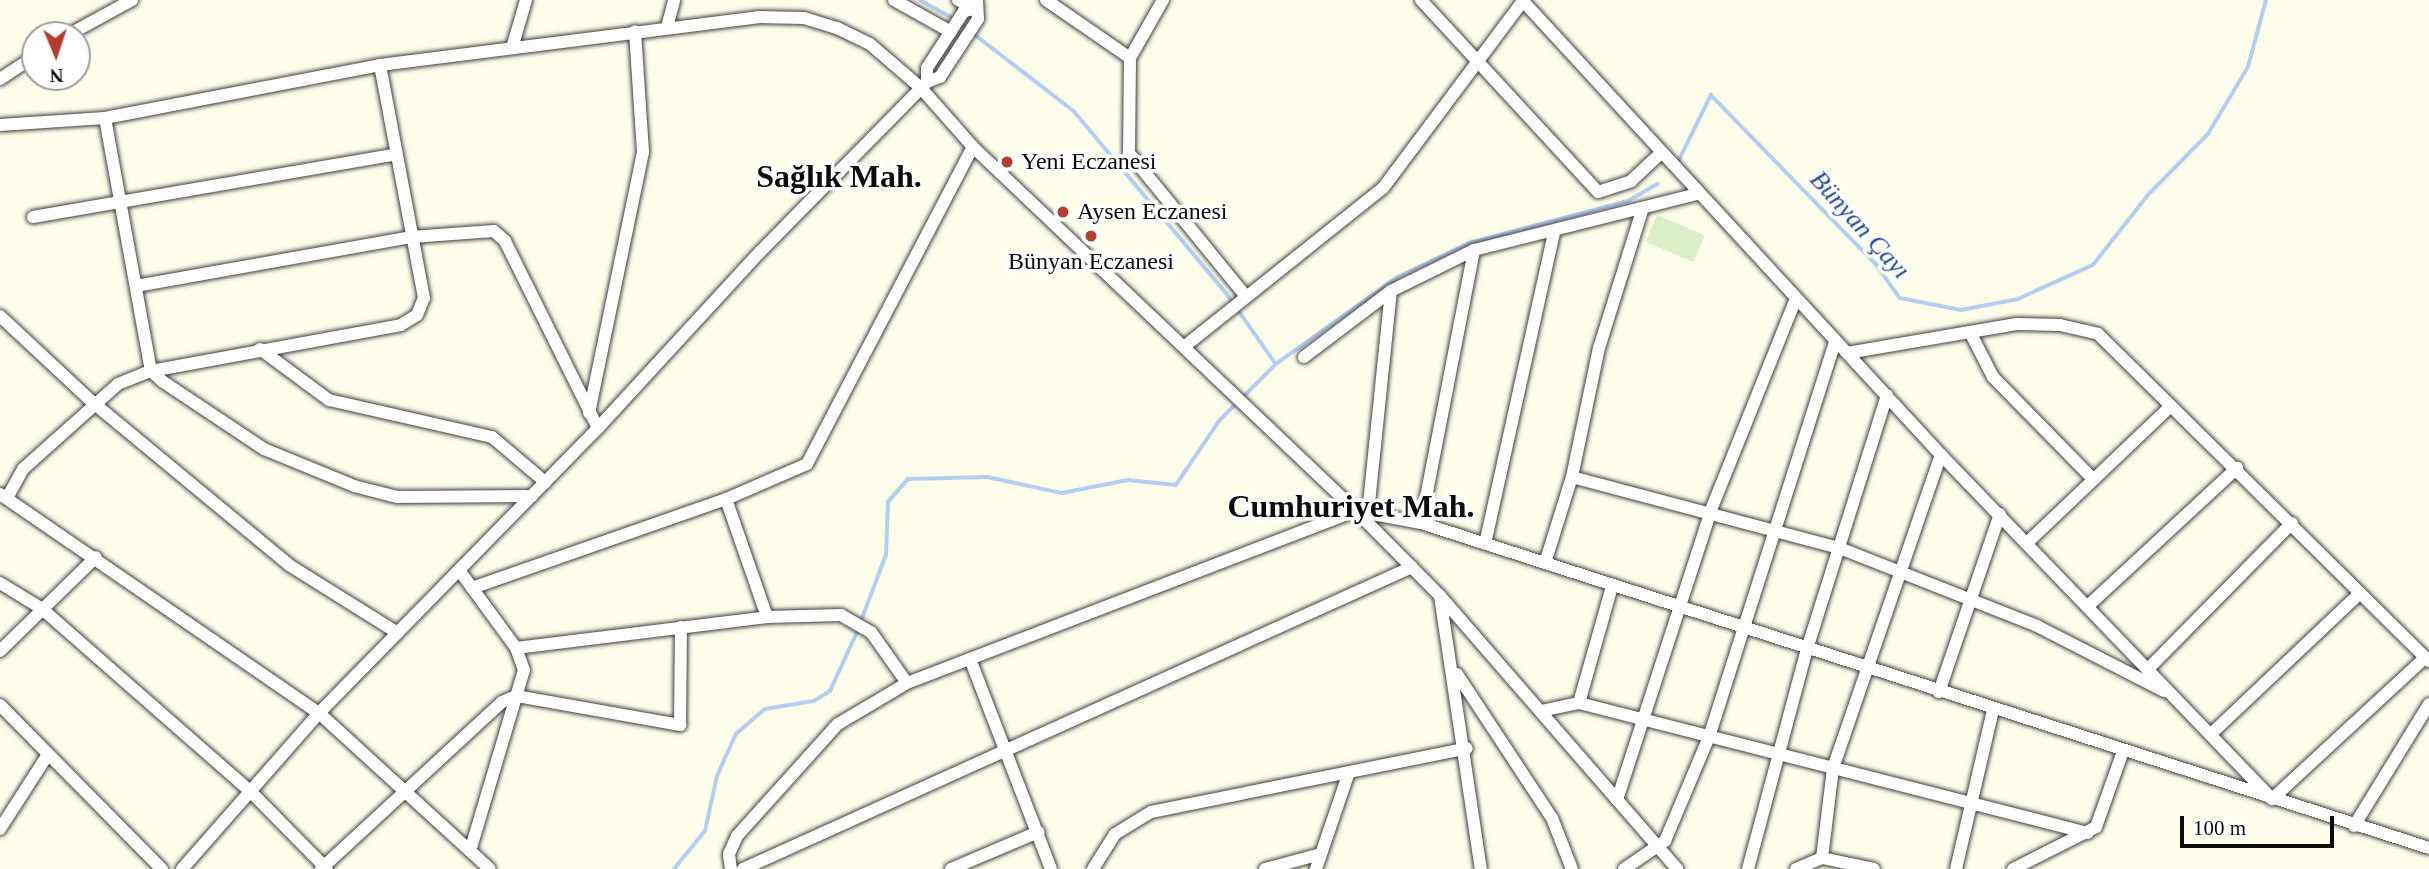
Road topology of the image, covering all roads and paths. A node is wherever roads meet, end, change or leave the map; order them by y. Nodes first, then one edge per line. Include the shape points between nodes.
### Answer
1 (132, 0) edge
2 (526, 0) edge
3 (674, 0) edge
4 (894, 0) edge
5 (1046, 0) edge
6 (1163, 0) edge
7 (1421, 0) edge
8 (1522, 1) edge
9 (971, 8) edge
10 (91, 22) edge
11 (667, 27) junction
12 (952, 29) junction
13 (635, 31) junction
14 (512, 48) junction
15 (1130, 58) junction
16 (1474, 59) junction
17 (21, 65) edge
18 (380, 65) junction
19 (0, 79) edge
20 (924, 85) junction
21 (105, 118) junction
22 (0, 125) edge
23 (973, 148) junction
24 (396, 154) junction
25 (1661, 155) junction
26 (1697, 194) junction
27 (122, 201) junction
28 (1643, 208) junction
29 (33, 217) dead end
30 (1554, 232) junction
31 (411, 237) junction
32 (1474, 250) junction
33 (136, 286) junction
34 (1391, 291) junction
35 (1243, 296) junction
36 (1796, 299) junction
37 (0, 316) edge
38 (1970, 334) junction
39 (1835, 341) junction
40 (1185, 346) junction
41 (260, 349) junction
42 (1847, 353) junction
43 (1304, 357) dead end
44 (151, 370) junction
45 (1887, 395) junction
46 (91, 401) junction
47 (2171, 406) junction
48 (589, 413) junction
49 (598, 428) junction
50 (1941, 454) junction
51 (2237, 468) junction
52 (1572, 477) junction
53 (2093, 479) junction
54 (545, 482) junction
55 (3, 496) edge
56 (532, 496) junction
57 (726, 499) junction
58 (1712, 510) junction
59 (1362, 512) junction
60 (2000, 514) junction
61 (1421, 523) junction
62 (2291, 523) junction
63 (1774, 528) junction
64 (2028, 542) junction
65 (1485, 544) junction
66 (1842, 549) junction
67 (96, 557) junction
68 (1545, 563) junction
69 (1412, 567) junction
70 (459, 570) junction
71 (1902, 572) junction
72 (0, 583) edge
73 (1612, 586) junction
74 (472, 588) junction
75 (2360, 593) junction
76 (1440, 596) junction
77 (1968, 600) junction
78 (2089, 605) junction
79 (1679, 606) junction
80 (41, 608) junction
81 (767, 617) junction
82 (681, 627) junction
83 (1744, 628) junction
84 (398, 633) junction
85 (516, 648) junction
86 (1807, 649) junction
87 (0, 651) edge
88 (970, 659) junction
89 (2427, 659) edge
90 (1453, 668) junction
91 (1870, 669) junction
92 (2148, 669) junction
93 (907, 683) junction
94 (1939, 692) junction
95 (2171, 695) junction
96 (516, 696) junction
97 (1579, 703) junction
98 (2429, 704) edge
99 (0, 705) edge
100 (1993, 710) junction
101 (1541, 711) junction
102 (319, 713) junction
103 (1643, 720) junction
104 (2211, 734) junction
105 (1709, 737) junction
106 (1005, 748) junction
107 (1467, 748) junction
108 (2123, 751) junction
109 (1776, 755) junction
110 (47, 756) junction
111 (1833, 768) junction
112 (1349, 772) junction
113 (248, 789) junction
114 (408, 795) junction
115 (2272, 799) junction
116 (1617, 800) junction
117 (1971, 806) junction
118 (2354, 826) junction
119 (0, 829) edge
120 (1038, 832) junction
121 (2088, 833) junction
122 (1658, 847) junction
123 (2429, 848) edge
124 (470, 851) junction
125 (1317, 855) junction
126 (2045, 857) junction
127 (1822, 858) junction
128 (324, 868) edge
129 (162, 869) edge
130 (182, 869) edge
131 (490, 869) edge
132 (731, 869) edge
133 (743, 869) edge
134 (951, 869) edge
135 (1051, 869) edge
136 (1093, 869) edge
137 (1265, 869) edge
138 (1316, 869) edge
139 (1481, 869) edge
140 (1572, 869) edge
141 (1624, 869) edge
142 (1677, 869) edge
143 (1748, 869) edge
144 (1796, 869) edge
145 (1874, 869) edge
146 (1956, 869) edge
147 (2013, 869) edge
148 (2054, 869) edge

1 - 10 street
2 - 14 street
3 - 11 street
4 - 12 street
5 - 15 street
6 - 15 street
7 - 16 street
8 - 16 street
8 - 25 street
9 - 12 street
9 - 20 street via 966,36 940,77
11 - 13 street
11 - 20 street via 804,18 870,44
12 - 20 street via 927,68
13 - 14 street
13 - 48 street via 643,152
14 - 18 street
15 - 35 street via 1129,153
16 - 25 street via 1598,192 1631,181
16 - 35 street via 1383,188
17 - 19 street
18 - 21 street
18 - 24 street
20 - 23 street
20 - 49 street
21 - 22 street
21 - 27 street
23 - 40 street
23 - 57 street via 807,464
24 - 27 street
24 - 31 street
25 - 26 street
26 - 28 street
26 - 36 street
27 - 29 street
27 - 33 street
28 - 30 street
28 - 52 street via 1599,348
30 - 32 street
30 - 65 street
31 - 33 street
31 - 41 street via 424,298 410,321
31 - 48 street via 486,229 500,235
32 - 34 street
32 - 61 street
33 - 44 street
34 - 43 street
34 - 59 street
35 - 40 street
36 - 39 street
36 - 58 street
37 - 46 street
38 - 42 street
38 - 47 street via 2043,323 2098,334
38 - 53 street via 1993,377
39 - 42 street
39 - 63 street
40 - 59 street
41 - 44 street
41 - 54 street via 329,400 492,437
42 - 45 street
44 - 46 street
44 - 56 street via 264,449 354,486 397,497
45 - 50 street
45 - 66 street
46 - 55 street via 23,469
46 - 84 street via 289,565
47 - 51 street
47 - 53 street
48 - 49 street
49 - 54 street
50 - 60 street
50 - 71 street
51 - 62 street
51 - 78 street
52 - 58 street
52 - 68 street
53 - 64 street
54 - 56 street
55 - 67 street
56 - 70 street
57 - 74 street
57 - 81 street
58 - 63 street
58 - 79 street
59 - 61 street
59 - 69 street
59 - 88 street
60 - 64 street
60 - 77 street
61 - 65 street
62 - 75 street
62 - 92 street
63 - 66 street
63 - 83 street
64 - 78 street
65 - 68 street
66 - 71 street
66 - 86 street
67 - 80 street
67 - 102 street
68 - 73 street
69 - 76 street
69 - 106 street
70 - 74 street
70 - 84 street
71 - 77 street
71 - 91 street
72 - 80 street
73 - 79 street
73 - 97 street
74 - 85 street
75 - 89 street
75 - 104 street
76 - 90 street
76 - 101 street
77 - 94 street
77 - 95 street
78 - 92 street
79 - 83 street
79 - 103 street
80 - 87 street
80 - 113 street
81 - 82 street
81 - 93 street via 841,615 871,632
82 - 85 street
82 - 96 street via 680,725
83 - 86 street
83 - 105 street
84 - 102 street
85 - 96 street via 524,670
86 - 91 street
86 - 109 street
88 - 93 street
88 - 106 street
89 - 115 street
90 - 107 street
90 - 140 street via 1552,818
91 - 94 street
91 - 111 street
92 - 95 street
93 - 132 street via 838,724 737,836 729,854
94 - 100 street
95 - 104 street
96 - 114 street via 502,702
96 - 124 street
97 - 101 street
97 - 103 street
98 - 118 street
99 - 110 street
100 - 108 street
100 - 117 street
101 - 116 street
102 - 113 street
102 - 114 street
103 - 105 street
103 - 116 street
104 - 115 street
105 - 109 street
105 - 122 street
106 - 120 street
106 - 133 street
107 - 112 street
107 - 139 street
108 - 115 street
108 - 121 street via 2096,827
109 - 111 street
109 - 143 street
110 - 119 street
110 - 129 street
111 - 117 street
111 - 127 street
112 - 125 street
112 - 136 street via 1152,812 1115,834
113 - 128 street
113 - 130 street
114 - 124 street
114 - 128 street
115 - 118 street
116 - 122 street
117 - 121 street
117 - 146 street
118 - 123 street
120 - 134 street
120 - 135 street
121 - 126 street
122 - 141 street
122 - 142 street
124 - 131 street
125 - 137 street
125 - 138 street
126 - 147 street
126 - 148 street
127 - 144 street
127 - 145 street

